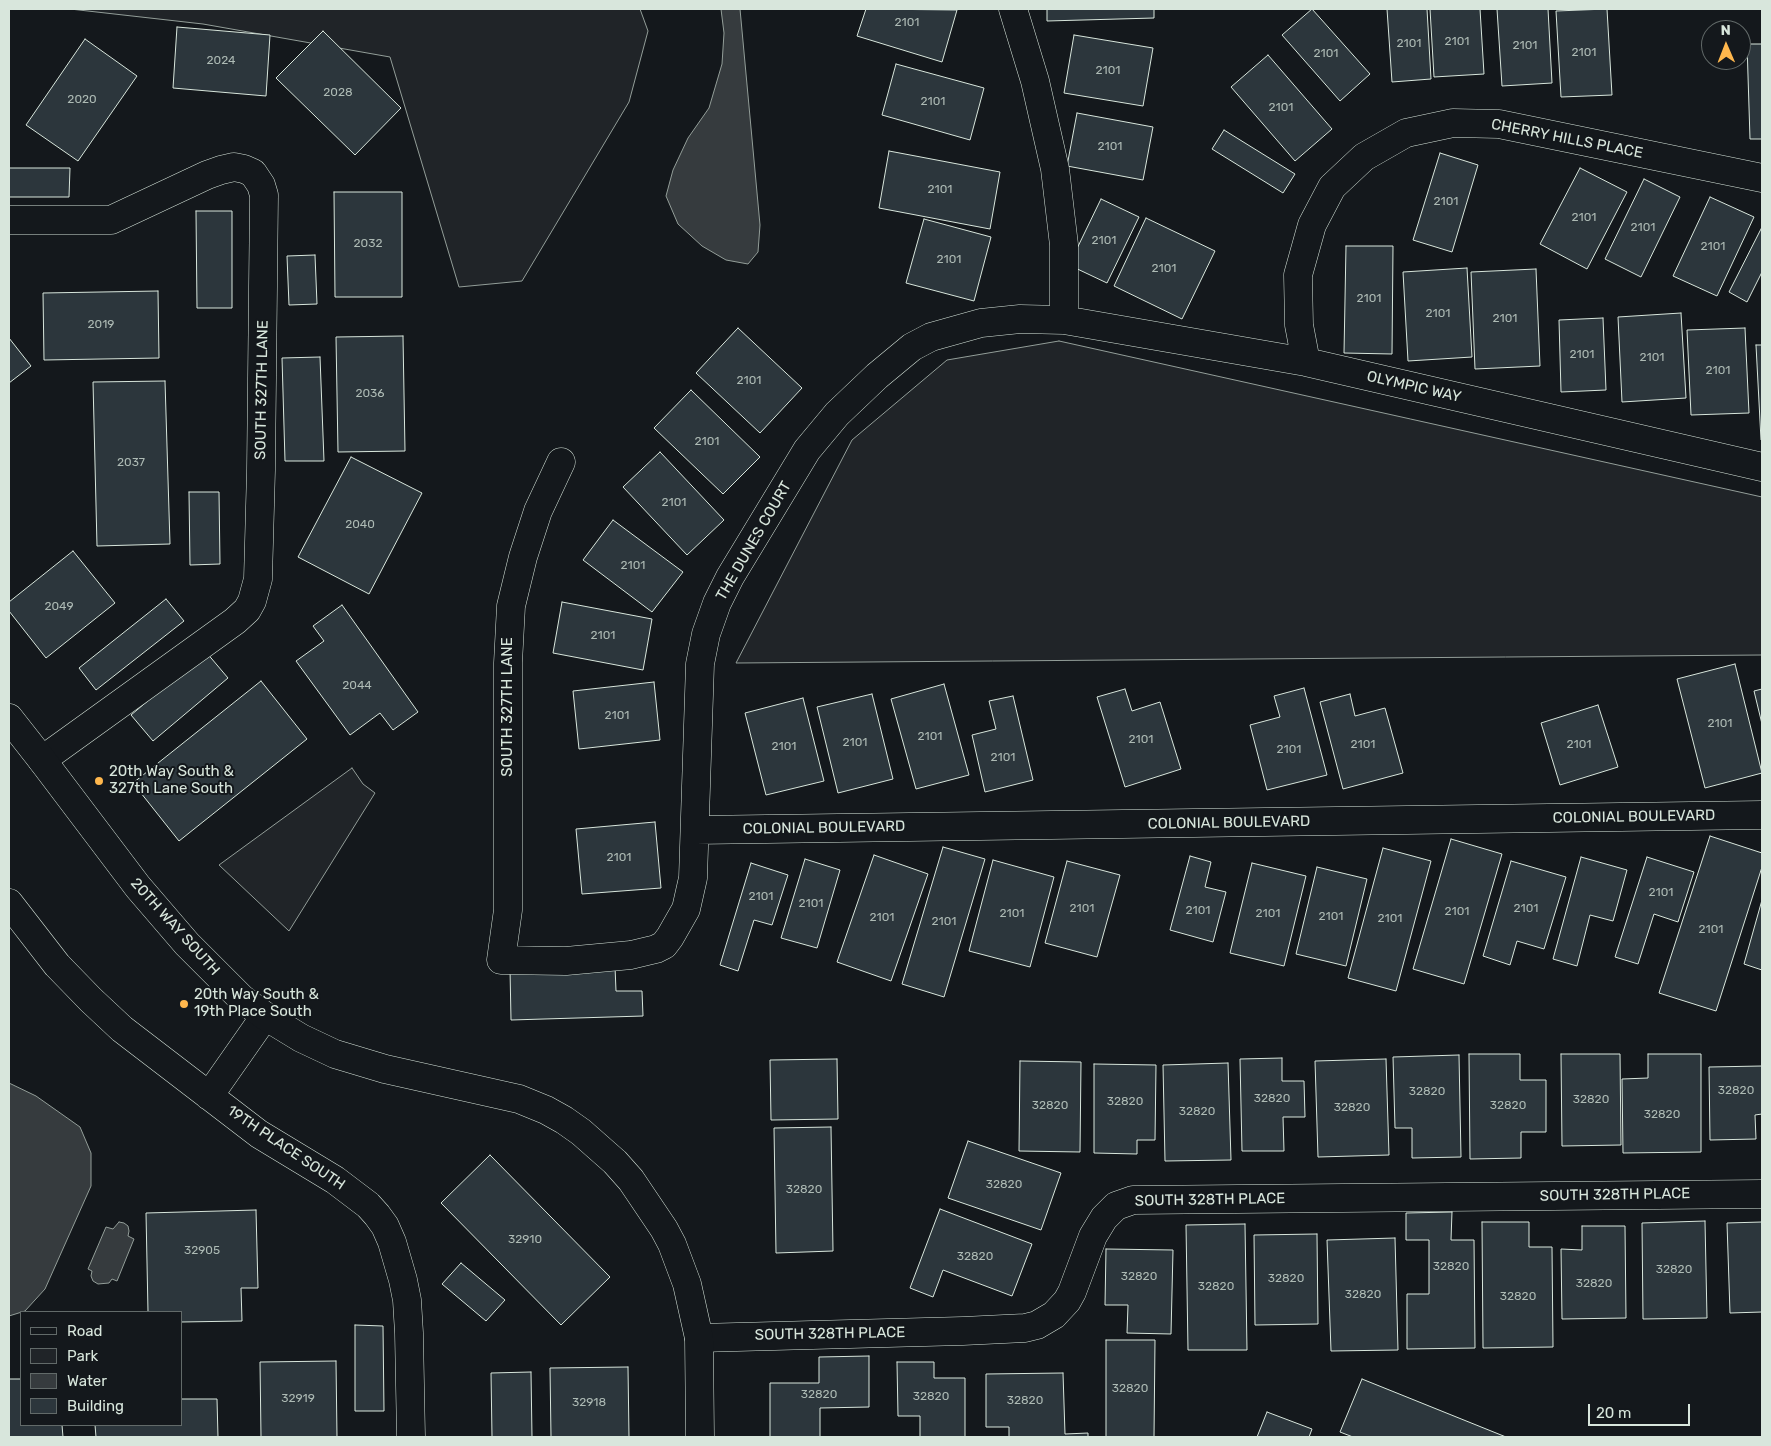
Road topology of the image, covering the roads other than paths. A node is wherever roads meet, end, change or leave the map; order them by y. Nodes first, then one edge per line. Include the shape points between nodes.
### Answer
1 (1013, 9) edge
2 (1762, 178) edge
3 (9, 220) edge
4 (1064, 320) junction
5 (1306, 362) junction
6 (561, 462) dead end
7 (1762, 467) edge
8 (9, 718) edge
9 (42, 760) junction
10 (1762, 815) edge
11 (696, 830) junction
12 (9, 903) edge
13 (501, 960) joint
14 (265, 1016) junction
15 (209, 1096) junction
16 (1762, 1194) edge
17 (699, 1338) junction
18 (411, 1437) edge
19 (700, 1437) edge

1 - 4 street via 1035,81 1055,169 1064,245
2 - 5 street, CHERRY HILLS PLACE via 1499,124 1453,123 1406,133 1364,157 1332,187 1312,225 1298,275 1299,325
3 - 9 street, SOUTH 327TH LANE via 111,220 207,175 234,168 253,173 264,195 258,579 252,601 235,621
4 - 5 street, OLYMPIC WAY
4 - 11 street, THE DUNES COURT via 1020,319 981,323 931,337 912,347 877,376 837,414 807,450 730,576 706,634 698,697
5 - 7 street, OLYMPIC WAY
6 - 13 street, SOUTH 327TH LANE via 535,520 511,606 508,910
8 - 9 street, 20TH WAY SOUTH
9 - 14 street, 20TH WAY SOUTH via 138,887 187,944 241,998
10 - 11 street, COLONIAL BOULEVARD
11 - 13 street, THE DUNES COURT via 689,900 682,919 664,945 646,953 599,958
12 - 15 street, 19TH PLACE SOUTH via 57,965 91,1000 122,1029
14 - 15 street
14 - 17 street, 20TH WAY SOUTH via 335,1054 385,1069 519,1099 546,1110 581,1132 615,1162 656,1215 672,1244 687,1284
15 - 18 street, 19TH PLACE SOUTH via 259,1134 335,1180 368,1205 385,1226 404,1280 407,1300
16 - 17 street, SOUTH 328TH PLACE via 1132,1200 1116,1206 1104,1218 1093,1236 1067,1301 1054,1315 1037,1325 963,1331
17 - 19 street, 20TH WAY SOUTH

